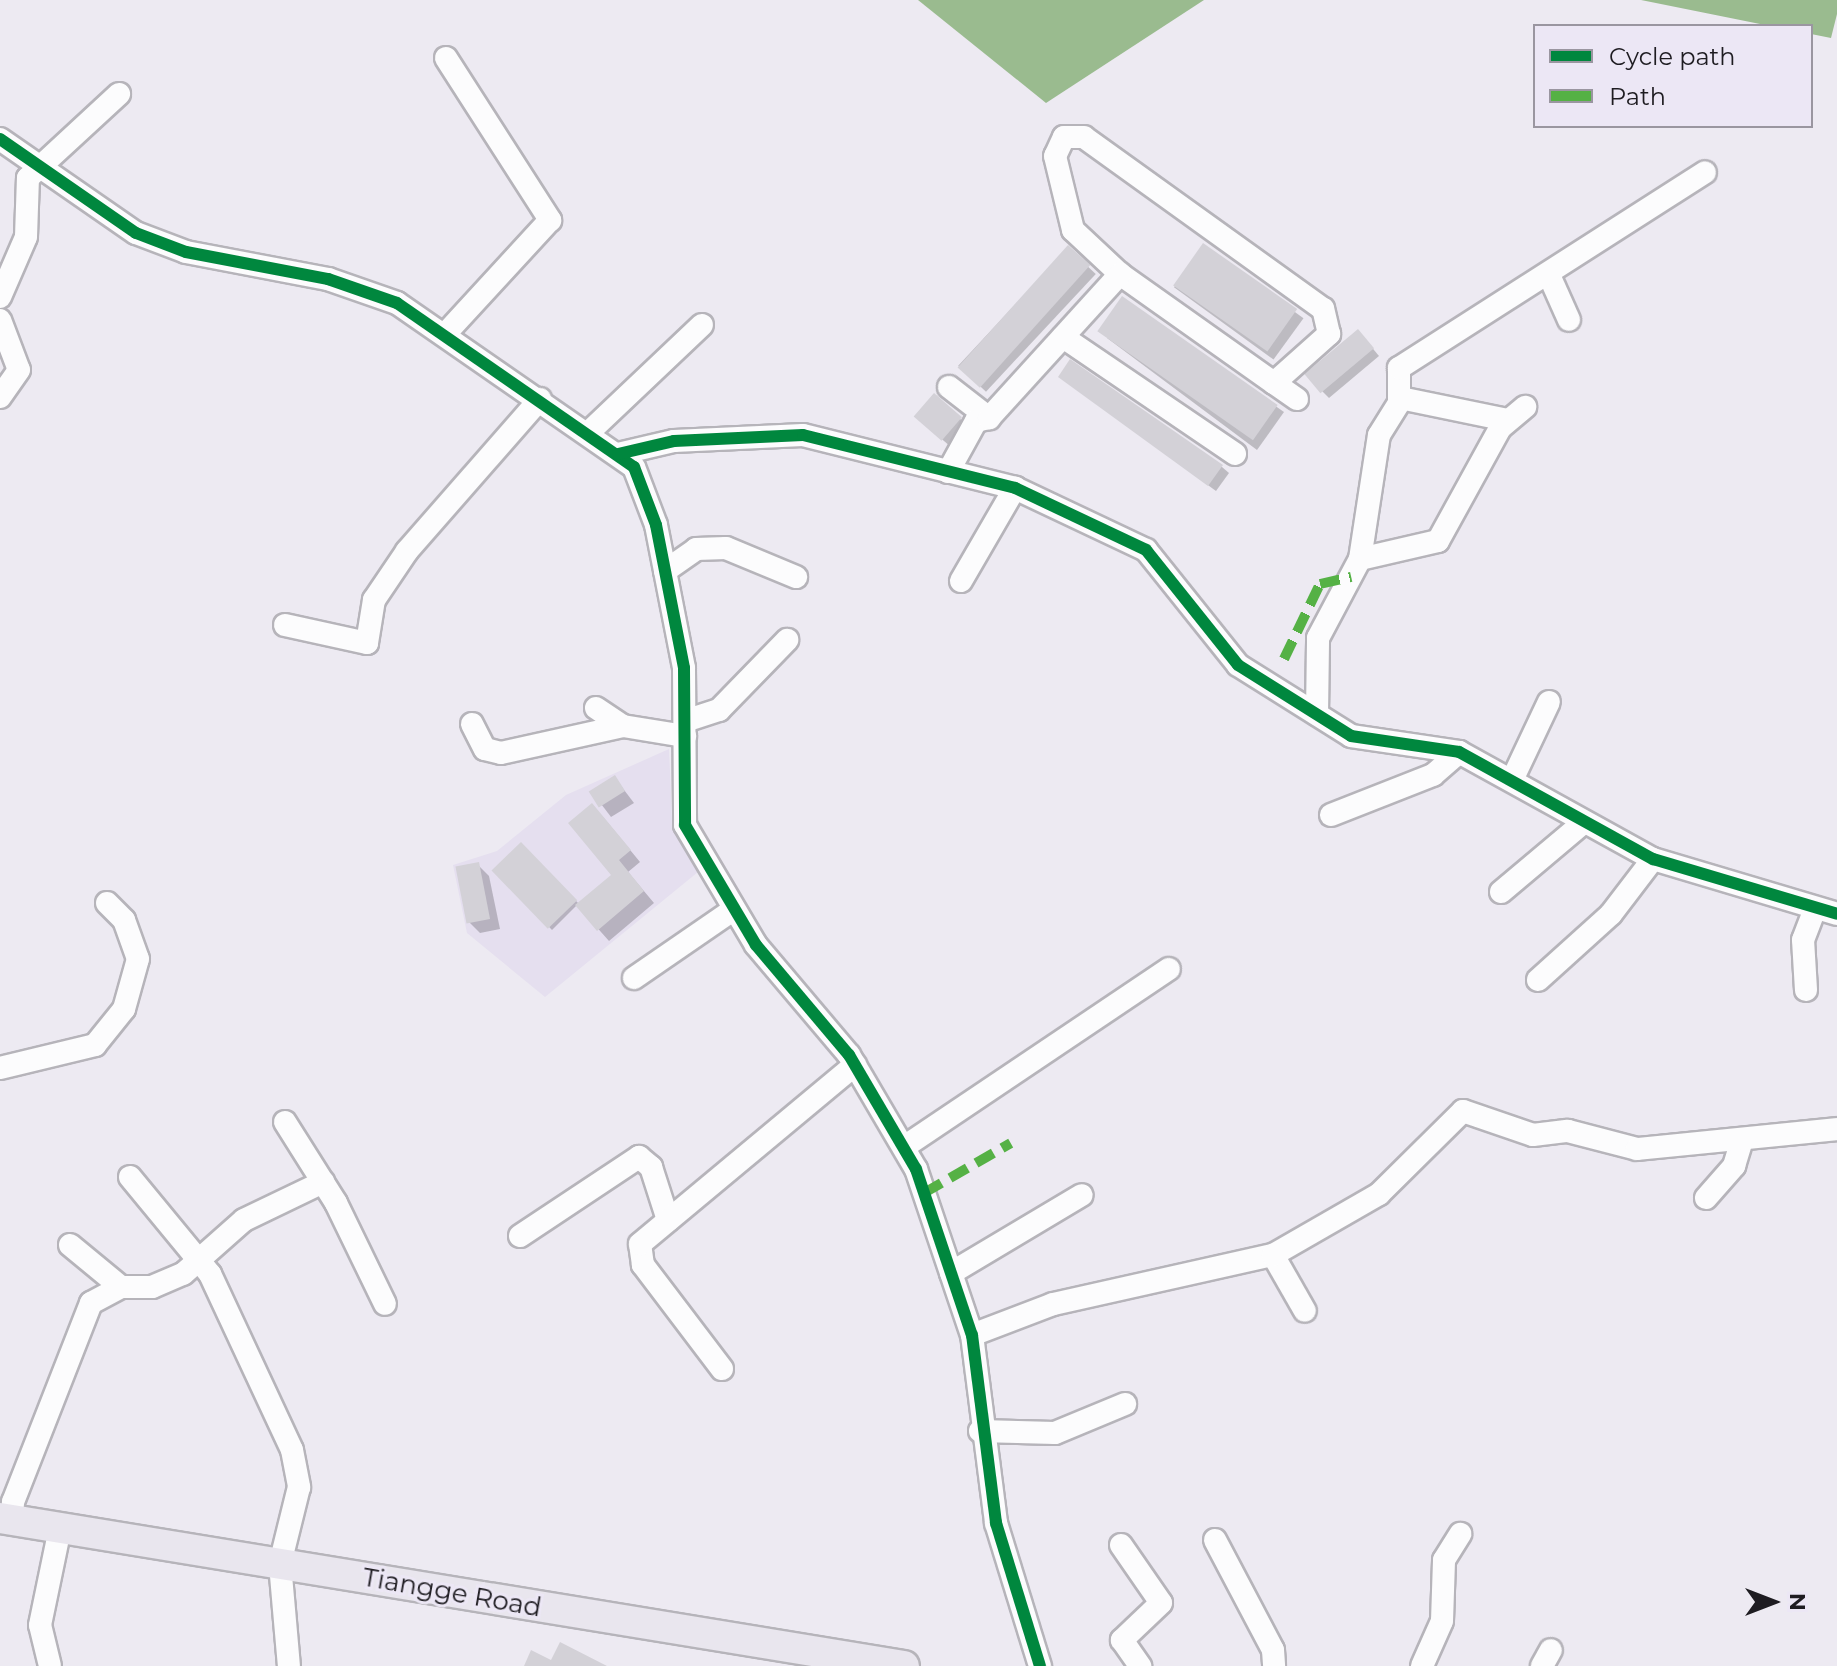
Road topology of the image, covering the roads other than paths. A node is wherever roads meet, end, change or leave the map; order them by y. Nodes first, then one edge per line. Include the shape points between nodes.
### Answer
1 (446, 58) dead end
2 (119, 94) dead end
3 (0, 139) edge
4 (38, 167) junction
5 (1705, 172) dead end
6 (1120, 274) junction
7 (1549, 275) junction
8 (0, 297) edge
9 (0, 320) edge
10 (1569, 320) dead end
11 (702, 325) dead end
12 (446, 333) junction
13 (1063, 337) junction
14 (1274, 383) junction
15 (949, 387) dead end
16 (0, 397) edge
17 (1400, 398) junction
18 (540, 399) junction
19 (1297, 399) dead end
20 (989, 418) junction
21 (588, 433) junction
22 (618, 454) junction
23 (1235, 454) dead end
24 (948, 472) junction
25 (1015, 488) junction
26 (1360, 559) junction
27 (665, 571) junction
28 (796, 577) dead end
29 (961, 581) dead end
30 (285, 625) dead end
31 (787, 640) dead end
32 (1549, 702) dead end
33 (596, 708) dead end
34 (1317, 714) junction
35 (472, 724) dead end
36 (623, 726) junction
37 (686, 728) junction
38 (1459, 752) junction
39 (1513, 778) junction
40 (1331, 815) dead end
41 (1583, 823) junction
42 (1653, 859) junction
43 (1501, 892) dead end
44 (107, 903) dead end
45 (733, 910) junction
46 (1826, 911) edge
47 (1169, 969) dead end
48 (634, 978) dead end
49 (1538, 980) dead end
50 (1806, 990) dead end
51 (855, 1065) junction
52 (0, 1068) edge
53 (285, 1122) dead end
54 (1837, 1129) edge
55 (1742, 1139) junction
56 (904, 1147) junction
57 (130, 1177) dead end
58 (323, 1182) junction
59 (1082, 1195) dead end
60 (1706, 1198) dead end
61 (668, 1220) junction
62 (520, 1236) dead end
63 (70, 1245) dead end
64 (1273, 1255) junction
65 (202, 1261) junction
66 (951, 1273) junction
67 (121, 1287) junction
68 (385, 1304) dead end
69 (1305, 1311) dead end
70 (972, 1335) junction
71 (722, 1369) dead end
72 (1125, 1404) dead end
73 (980, 1431) junction
74 (0, 1478) edge
75 (8, 1513) edge
76 (60, 1528) junction
77 (1460, 1534) dead end
78 (1215, 1540) dead end
79 (1121, 1545) dead end
80 (280, 1564) junction
81 (50, 1666) edge
82 (289, 1666) edge
83 (904, 1666) edge
84 (1040, 1666) edge
85 (1140, 1666) edge
86 (1274, 1666) edge
87 (1422, 1666) edge

1 - 12 street via 550,220
2 - 4 street
3 - 4 street
4 - 8 street via 28,178 18,267
4 - 12 street via 136,233 186,252 328,279 397,303
5 - 7 street
6 - 13 street
6 - 14 street
6 - 14 street via 1068,222 1055,156 1064,137 1084,137 1323,309 1329,334
7 - 10 street
7 - 17 street via 1407,360 1398,374
9 - 16 street via 19,370
11 - 21 street
12 - 18 street
13 - 20 street
13 - 23 street
14 - 19 street
15 - 20 street
17 - 26 street via 1379,435
17 - 26 street via 1516,413 1438,541
18 - 21 street
18 - 30 street via 407,551 374,600 367,643
20 - 24 street via 988,431 963,448
21 - 22 street
22 - 24 street via 674,441 803,435
22 - 27 street via 644,482
24 - 25 street
25 - 29 street
25 - 34 street via 1146,550 1238,665
26 - 34 street via 1318,638
27 - 28 street via 696,549 726,548
27 - 37 street
31 - 37 street via 727,704
32 - 39 street
33 - 36 street
34 - 38 street via 1351,736
35 - 36 street via 485,749 501,753
36 - 37 street
37 - 45 street via 680,809
38 - 39 street
38 - 40 street via 1433,775
39 - 41 street
41 - 42 street
41 - 43 street
42 - 46 street
42 - 49 street via 1611,914
44 - 52 street via 124,920 138,959 124,1009 95,1045
45 - 48 street
45 - 51 street
46 - 50 street via 1803,940
47 - 56 street
51 - 56 street
51 - 61 street
53 - 58 street
54 - 55 street
55 - 60 street via 1734,1166
55 - 64 street via 1617,1148 1568,1131 1533,1135 1463,1111 1379,1194
56 - 66 street
57 - 65 street
58 - 65 street via 244,1220
58 - 68 street
59 - 66 street
61 - 62 street via 651,1167 639,1157
61 - 71 street via 640,1244 643,1265
63 - 67 street
64 - 69 street
64 - 70 street via 1053,1304
65 - 67 street via 152,1287
65 - 80 street via 299,1473
66 - 70 street
67 - 75 street via 91,1303
70 - 73 street
72 - 73 street via 1055,1433
73 - 84 street via 996,1523
74 - 75 street
75 - 76 main road, Tiangge Road
76 - 80 main road, Tiangge Road
76 - 81 street via 40,1625
77 - 87 street via 1444,1560 1442,1621
78 - 86 street via 1273,1650
79 - 85 street via 1161,1603 1122,1640
80 - 82 street
80 - 83 main road, Tiangge Road

